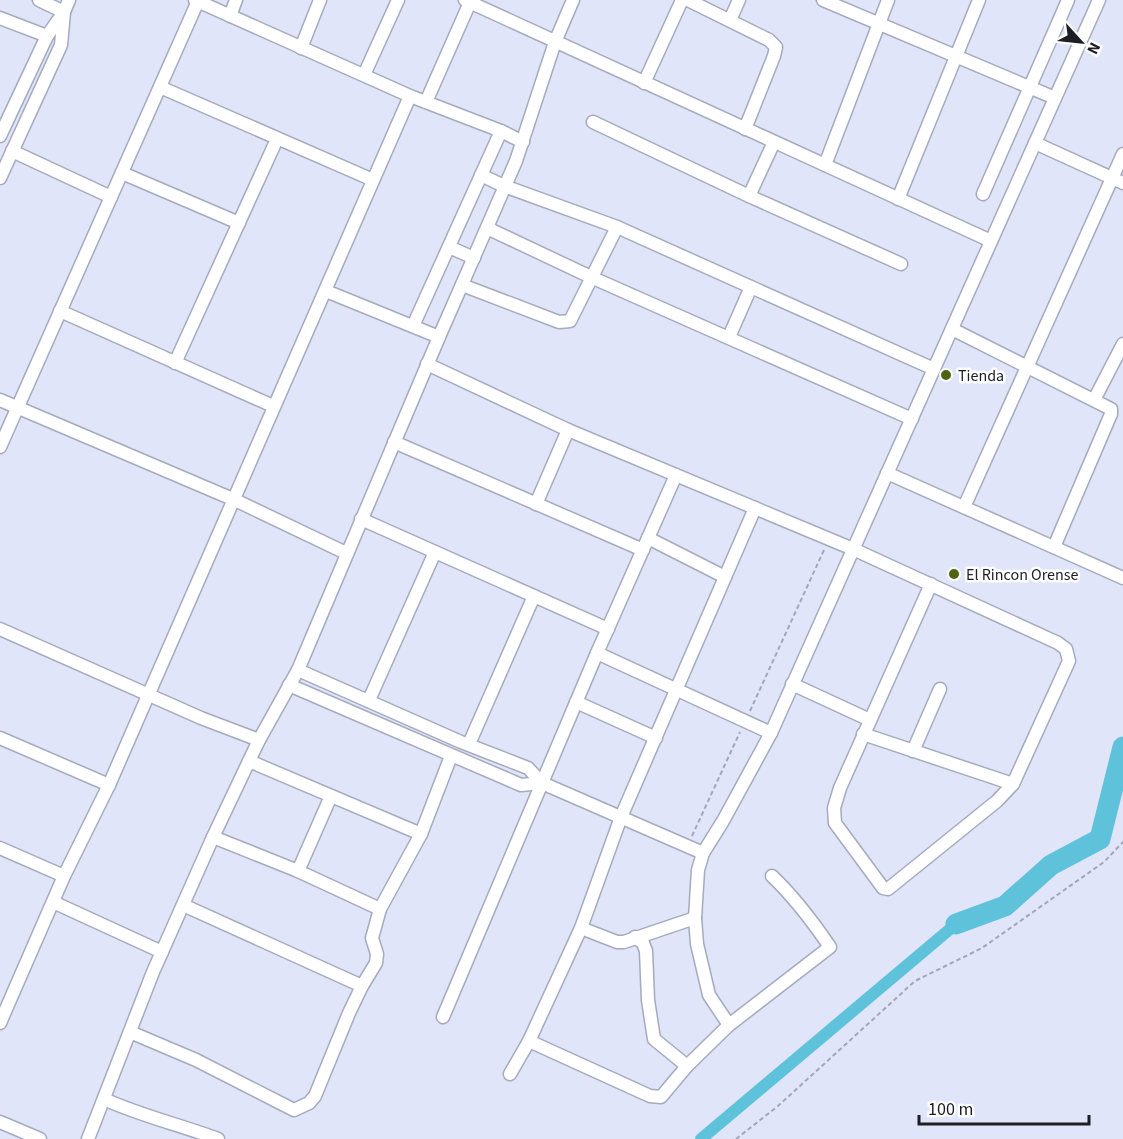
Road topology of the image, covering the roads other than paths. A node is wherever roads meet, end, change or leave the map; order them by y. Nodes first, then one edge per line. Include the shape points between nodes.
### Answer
1 (39, 0) edge
2 (69, 0) edge
3 (236, 0) edge
4 (320, 0) edge
5 (398, 0) edge
6 (573, 0) edge
7 (682, 0) edge
8 (688, 0) edge
9 (739, 0) edge
10 (823, 0) edge
11 (888, 0) edge
12 (979, 0) edge
13 (1068, 0) edge
14 (1099, 0) edge
15 (197, 1) edge
16 (469, 1) edge
17 (64, 12) junction
18 (230, 16) junction
19 (0, 18) edge
20 (730, 20) junction
21 (878, 24) junction
22 (47, 36) junction
23 (555, 42) junction
24 (302, 48) junction
25 (956, 56) junction
26 (364, 75) junction
27 (644, 83) junction
28 (160, 87) junction
29 (1029, 87) junction
30 (411, 96) junction
31 (1055, 98) junction
32 (426, 102) junction
33 (593, 122) dead end
34 (745, 129) junction
35 (501, 131) junction
36 (0, 136) edge
37 (277, 139) junction
38 (523, 142) junction
39 (774, 142) junction
40 (1035, 143) junction
41 (12, 151) junction
42 (1123, 154) edge
43 (825, 165) junction
44 (122, 173) junction
45 (481, 175) junction
46 (0, 178) edge
47 (373, 180) junction
48 (1118, 181) edge
49 (504, 186) junction
50 (983, 194) dead end
51 (749, 196) junction
52 (111, 197) junction
53 (898, 199) junction
54 (239, 223) junction
55 (617, 227) junction
56 (487, 228) junction
57 (991, 241) junction
58 (449, 247) junction
59 (474, 258) junction
60 (901, 264) dead end
61 (593, 278) junction
62 (462, 285) junction
63 (751, 287) junction
64 (326, 291) junction
65 (60, 311) junction
66 (413, 326) junction
67 (952, 329) junction
68 (729, 336) junction
69 (439, 337) junction
70 (1123, 344) edge
71 (175, 363) junction
72 (427, 364) junction
73 (1026, 366) junction
74 (934, 369) junction
75 (0, 400) edge
76 (1094, 400) junction
77 (273, 406) junction
78 (17, 408) junction
79 (912, 419) junction
80 (568, 430) junction
81 (394, 441) junction
82 (0, 447) edge
83 (887, 473) junction
84 (676, 475) junction
85 (235, 500) junction
86 (536, 504) junction
87 (964, 507) junction
88 (754, 508) junction
89 (361, 519) junction
90 (648, 538) junction
91 (1054, 547) junction
92 (853, 549) junction
93 (643, 550) junction
94 (435, 552) junction
95 (346, 553) junction
96 (725, 577) junction
97 (1123, 578) edge
98 (931, 584) junction
99 (534, 596) junction
100 (0, 628) edge
101 (608, 629) junction
102 (597, 653) junction
103 (298, 670) junction
104 (792, 684) junction
105 (289, 685) junction
106 (940, 689) dead end
107 (677, 690) junction
108 (149, 694) junction
109 (369, 700) junction
110 (576, 702) junction
111 (870, 720) junction
112 (771, 733) junction
113 (863, 734) junction
114 (0, 738) edge
115 (656, 738) junction
116 (258, 740) junction
117 (469, 744) junction
118 (913, 751) junction
119 (451, 756) junction
120 (249, 761) junction
121 (542, 783) junction
122 (1013, 784) junction
123 (109, 785) junction
124 (331, 796) junction
125 (621, 817) junction
126 (421, 834) junction
127 (213, 837) junction
128 (0, 848) edge
129 (703, 853) junction
130 (298, 871) junction
131 (64, 876) junction
132 (772, 876) dead end
133 (53, 902) junction
134 (183, 905) junction
135 (380, 909) junction
136 (695, 918) junction
137 (581, 928) junction
138 (635, 937) junction
139 (162, 952) junction
140 (362, 986) junction
141 (443, 1017) dead end
142 (0, 1021) edge
143 (729, 1024) junction
144 (130, 1032) junction
145 (529, 1041) junction
146 (687, 1066) junction
147 (510, 1074) dead end
148 (105, 1099) junction
149 (0, 1122) edge
150 (40, 1139) edge
151 (88, 1139) edge
152 (218, 1139) edge

1 - 17 street
2 - 17 street
3 - 18 street
4 - 24 street
5 - 26 street
6 - 23 street
7 - 27 street
8 - 20 street
9 - 20 street
10 - 21 street
11 - 21 street
12 - 25 street
13 - 29 street
14 - 31 street
15 - 18 street
15 - 28 street
16 - 23 street
16 - 32 street
17 - 22 street
17 - 41 street via 61,45
18 - 24 street
19 - 22 street
20 - 34 street via 776,47
21 - 25 street
21 - 43 street
22 - 36 street
23 - 27 street
23 - 38 street
24 - 26 street
25 - 29 street
25 - 53 street
26 - 30 street
27 - 34 street
28 - 37 street
28 - 44 street
29 - 31 street
29 - 50 street
30 - 32 street
30 - 47 street
31 - 40 street
32 - 35 street
33 - 51 street
34 - 39 street
35 - 38 street
35 - 45 street
37 - 47 street
37 - 54 street
38 - 49 street
39 - 43 street
39 - 51 street
40 - 48 street
40 - 57 street
41 - 46 street
41 - 52 street
42 - 48 street
43 - 53 street
44 - 52 street
44 - 54 street
45 - 49 street
45 - 58 street
47 - 64 street
48 - 73 street
49 - 55 street
49 - 56 street
51 - 60 street
52 - 65 street
53 - 57 street
54 - 71 street
55 - 61 street
55 - 63 street
56 - 59 street
56 - 61 street
57 - 67 street
58 - 59 street
58 - 66 street
59 - 62 street
61 - 62 street via 572,320 565,322
61 - 68 street
62 - 69 street
63 - 68 street
63 - 74 street
64 - 66 street
64 - 77 street
65 - 71 street
65 - 78 street
66 - 69 street
67 - 73 street
67 - 74 street
68 - 79 street
69 - 72 street
70 - 76 street
71 - 77 street
72 - 80 street
72 - 81 street
73 - 76 street
73 - 87 street
74 - 79 street
75 - 78 street
76 - 91 street via 1109,408 1111,414
77 - 85 street
78 - 82 street
78 - 85 street
79 - 83 street
80 - 84 street
80 - 86 street
81 - 86 street
81 - 89 street
83 - 87 street
83 - 92 street
84 - 88 street
84 - 90 street
85 - 95 street
85 - 108 street
86 - 93 street
87 - 91 street
88 - 92 street
88 - 96 street
89 - 94 street
89 - 95 street
90 - 93 street
90 - 96 street
91 - 97 street
92 - 98 street
92 - 104 street
93 - 101 street
94 - 99 street
94 - 109 street
95 - 103 street
96 - 107 street
98 - 111 street
98 - 122 street via 1066,649 1069,661
99 - 101 street
99 - 117 street
100 - 108 street
101 - 102 street
102 - 107 street
102 - 110 street
103 - 105 street
103 - 109 street
104 - 111 street
104 - 112 street
105 - 116 street
105 - 119 street
106 - 118 street
107 - 112 street
107 - 115 street
108 - 116 street
108 - 123 street
109 - 117 street
110 - 115 street
110 - 121 street
111 - 113 street
112 - 129 street
113 - 118 street
113 - 122 street via 836,798 834,823 886,889 998,801
114 - 123 street
115 - 125 street
116 - 120 street
117 - 121 street via 528,768
118 - 122 street
119 - 121 street via 521,785
119 - 126 street
120 - 124 street
120 - 127 street
121 - 125 street
121 - 141 street
123 - 131 street
124 - 126 street
124 - 130 street
125 - 129 street
125 - 137 street
126 - 135 street
127 - 130 street
127 - 134 street
128 - 131 street
129 - 136 street
130 - 135 street
131 - 133 street
132 - 143 street via 830,947
133 - 139 street
133 - 142 street
134 - 139 street
134 - 140 street
135 - 140 street via 372,938 376,963
136 - 138 street
136 - 143 street via 709,995
137 - 138 street via 617,942
137 - 145 street
138 - 146 street via 646,951 654,1039
139 - 144 street
140 - 144 street via 315,1096 294,1110 196,1060
143 - 146 street
144 - 148 street
145 - 146 street via 657,1098
145 - 147 street
148 - 151 street
148 - 152 street
149 - 150 street

